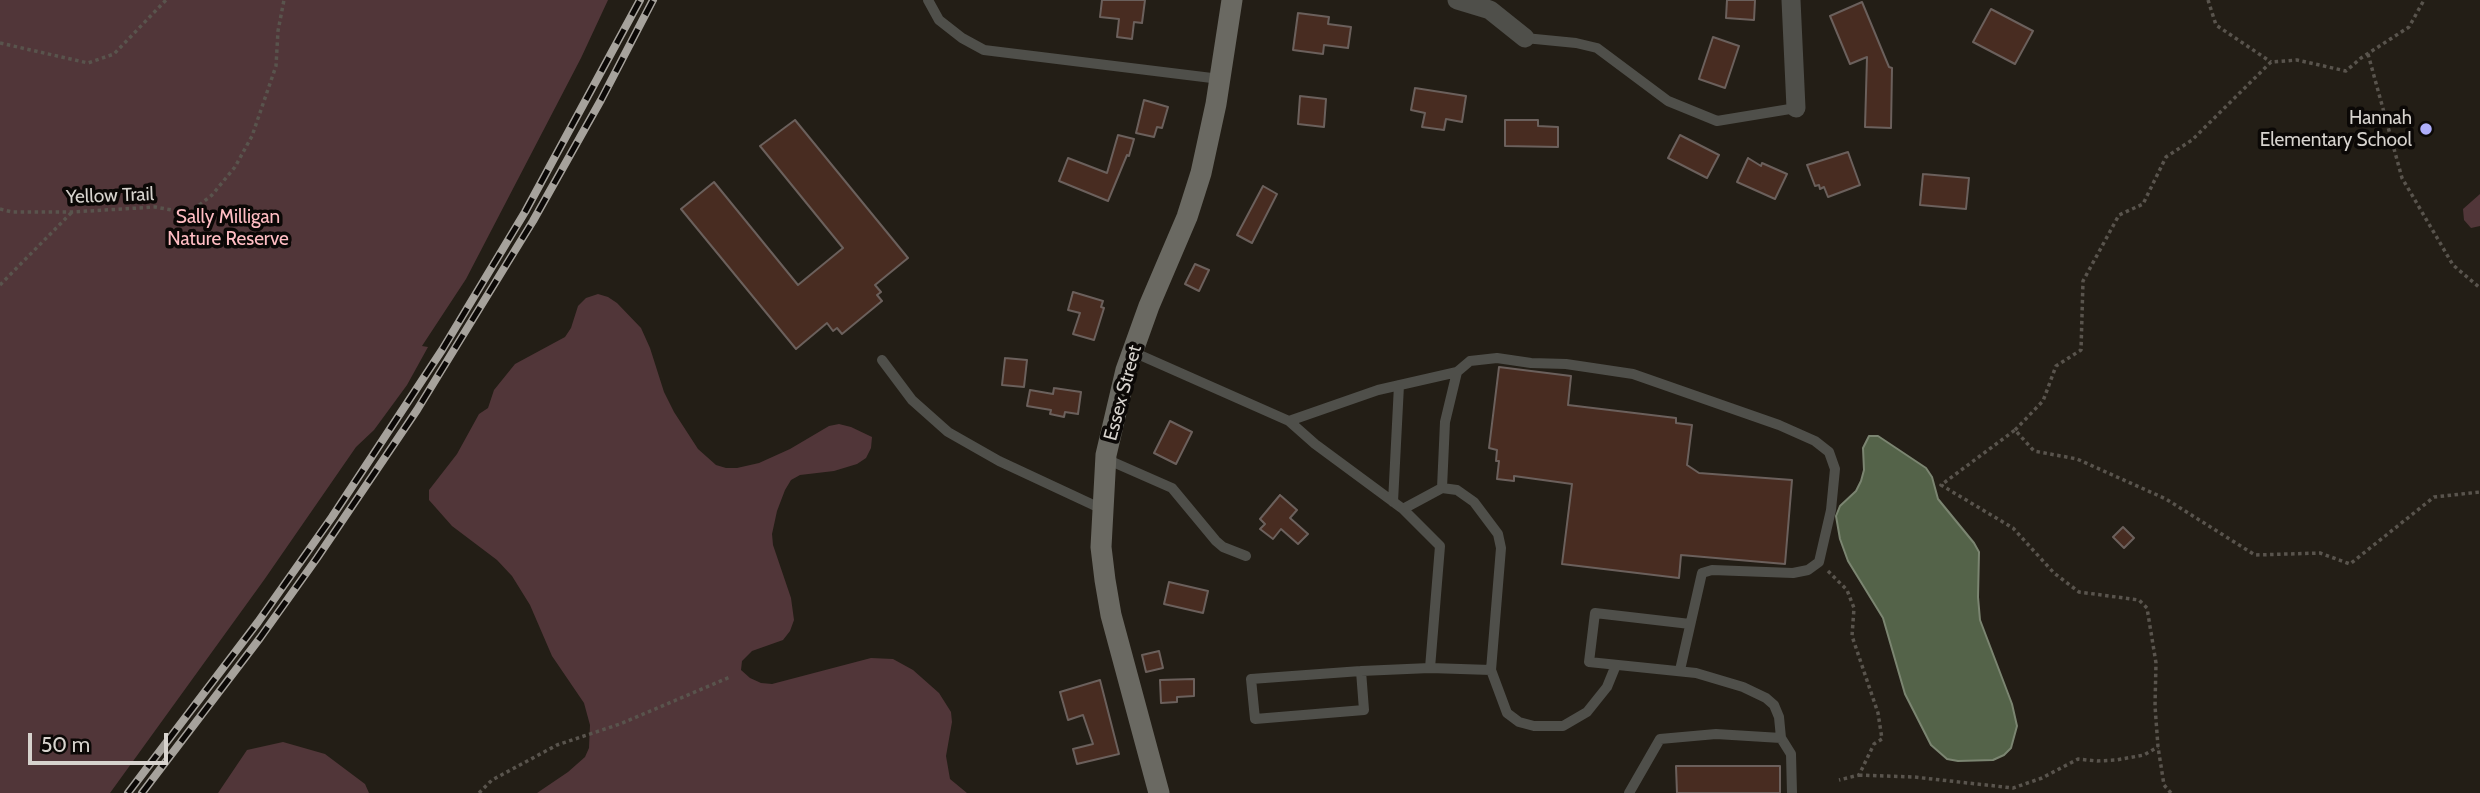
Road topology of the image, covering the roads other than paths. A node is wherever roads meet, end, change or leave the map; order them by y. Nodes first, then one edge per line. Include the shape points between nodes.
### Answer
1 (928, 0) edge
2 (1232, 0) edge
3 (1457, 0) edge
4 (1791, 0) edge
5 (1525, 38) joint
6 (1220, 79) junction
7 (1796, 108) joint
8 (1132, 351) junction
9 (882, 360) dead end
10 (1457, 372) junction
11 (1399, 385) junction
12 (1289, 421) junction
13 (1106, 459) junction
14 (1442, 488) junction
15 (1394, 502) junction
16 (1102, 509) junction
17 (1403, 509) junction
18 (1246, 556) dead end
19 (1690, 624) junction
20 (1616, 665) junction
21 (1430, 668) junction
22 (1491, 670) junction
23 (1680, 670) junction
24 (1361, 671) junction
25 (1781, 737) junction
26 (1159, 793) edge
27 (1629, 793) edge
28 (1792, 793) edge

1 - 6 lane via 939,20 984,50
2 - 6 main road, Essex Street
3 - 5 street via 1490,10
4 - 7 street
5 - 7 lane via 1597,48 1668,101 1717,121
6 - 8 main road, Essex Street via 1191,206
8 - 12 lane
8 - 13 main road, Essex Street
9 - 16 lane via 912,400 948,432
10 - 11 lane
10 - 14 lane via 1445,422
10 - 19 lane via 1470,361 1497,358 1633,374 1779,425 1829,452 1835,469 1819,562 1793,573 1702,573
11 - 12 lane
11 - 15 lane
12 - 15 lane
13 - 16 main road, Essex Street
13 - 18 lane via 1172,488 1216,541
14 - 17 lane
14 - 22 lane via 1457,490 1474,502 1498,534 1501,548
15 - 17 lane
16 - 26 main road, Essex Street via 1101,547 1111,615
17 - 21 lane via 1440,546
19 - 20 lane via 1595,613 1589,662
19 - 23 lane
20 - 22 lane via 1587,712 1563,726 1534,726 1507,713
20 - 23 lane
21 - 22 lane
21 - 24 lane
23 - 25 lane via 1766,698 1780,717
24 - 24 lane via 1251,679 1255,719 1364,710
25 - 27 lane via 1716,734 1660,739
25 - 28 lane via 1791,754

